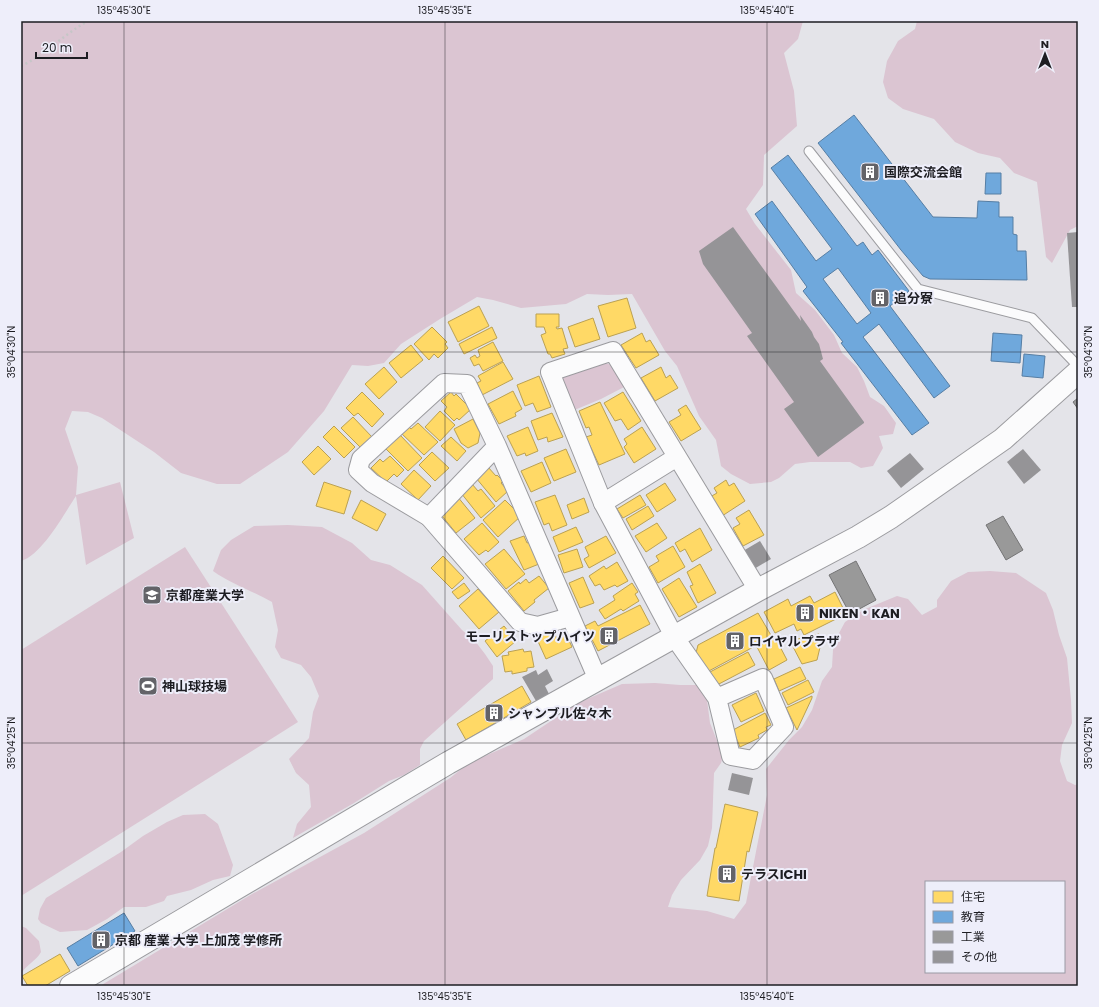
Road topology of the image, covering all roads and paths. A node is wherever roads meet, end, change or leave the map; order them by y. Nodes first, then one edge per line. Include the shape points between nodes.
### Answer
1 (88, 21) edge
2 (21, 66) edge
3 (809, 151) dead end
4 (1078, 366) edge
5 (1078, 372) edge
6 (497, 446) junction
7 (677, 457) junction
8 (603, 503) junction
9 (429, 517) junction
10 (758, 590) junction
11 (570, 617) junction
12 (675, 638) junction
13 (598, 680) junction
14 (717, 698) junction
15 (71, 986) edge

1 - 2 path
3 - 4 lane via 918,289 1032,318
5 - 10 street via 1003,439 890,517 858,537
6 - 9 street
6 - 9 street via 467,384 444,384 361,459 358,470 372,483
6 - 11 street
7 - 8 street
7 - 8 street via 613,351 550,372
7 - 10 street
8 - 12 street
9 - 11 street via 520,622 538,626
10 - 12 street
11 - 13 street
12 - 13 street
12 - 14 street
13 - 15 street via 401,790
14 - 14 street via 763,678 784,727 753,760 731,756

